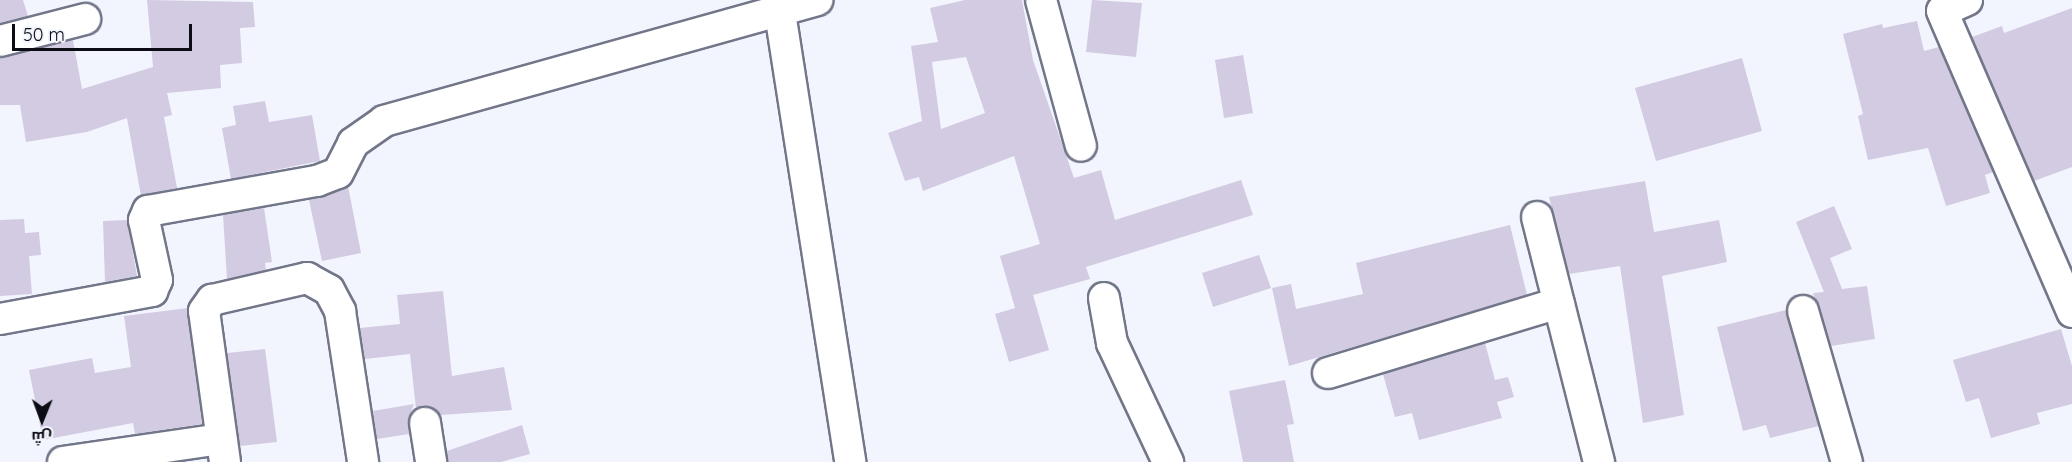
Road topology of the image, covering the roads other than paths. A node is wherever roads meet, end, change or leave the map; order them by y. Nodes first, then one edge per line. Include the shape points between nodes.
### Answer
1 (817, 0) edge
2 (1041, 0) edge
3 (1948, 4) edge
4 (779, 5) edge
5 (85, 19) dead end
6 (0, 41) edge
7 (1081, 146) dead end
8 (1537, 217) dead end
9 (1104, 298) dead end
10 (1559, 303) junction
11 (1803, 311) dead end
12 (2072, 312) edge
13 (0, 319) edge
14 (1328, 373) dead end
15 (424, 423) dead end
16 (223, 450) edge
17 (63, 462) edge
18 (363, 462) edge
19 (431, 462) edge
20 (850, 462) edge
21 (1168, 462) edge
22 (1599, 462) edge
23 (1847, 462) edge

1 - 4 street
2 - 7 street
3 - 12 street
4 - 13 street via 384,121 353,143 338,173 317,181 148,211 144,220 157,280 152,291
4 - 20 street
5 - 6 street
8 - 10 street
9 - 21 street via 1112,343
10 - 14 street
10 - 22 street
11 - 23 street
15 - 19 street
16 - 17 street
16 - 18 street via 204,311 212,300 307,278 329,290 340,311

